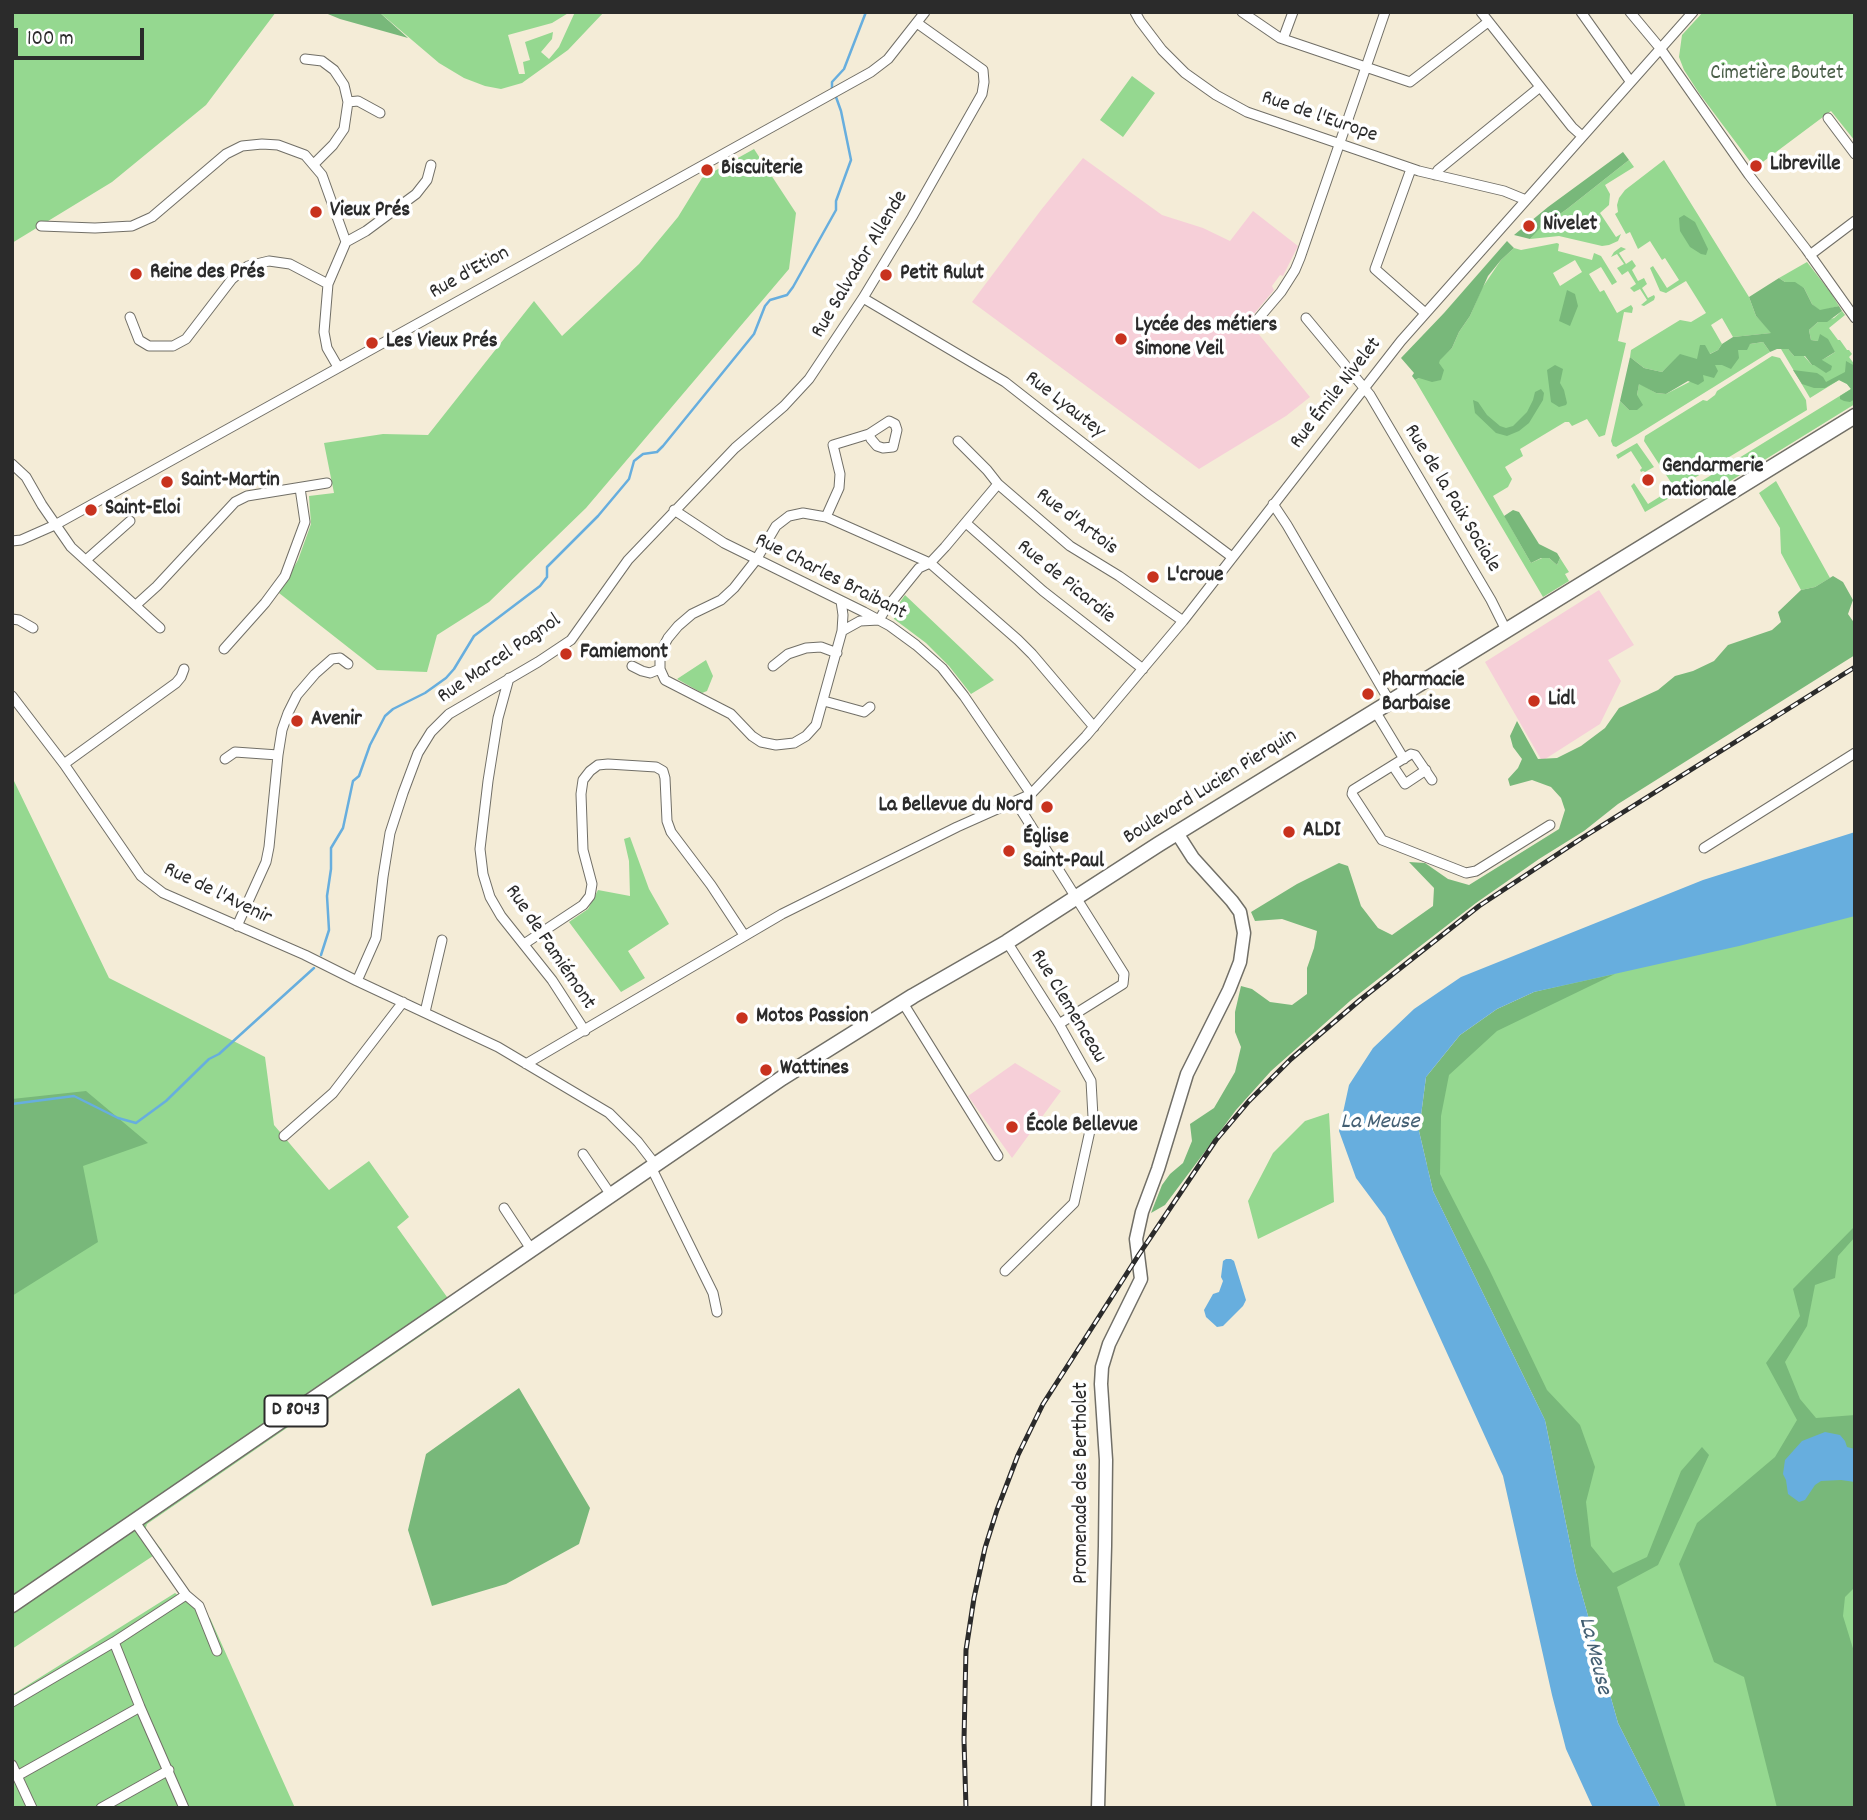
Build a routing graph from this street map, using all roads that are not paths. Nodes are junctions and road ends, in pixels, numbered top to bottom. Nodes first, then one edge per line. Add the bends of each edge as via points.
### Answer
1 (925, 12) edge
2 (1135, 12) edge
3 (1242, 12) edge
4 (1293, 12) edge
5 (1385, 12) edge
6 (1480, 12) edge
7 (1581, 12) edge
8 (1630, 12) edge
9 (1693, 12) edge
10 (1488, 22) junction
11 (917, 23) junction
12 (1283, 39) junction
13 (1660, 48) junction
14 (305, 59) dead end
15 (1366, 68) junction
16 (1630, 81) junction
17 (1540, 87) junction
18 (348, 102) junction
19 (380, 113) dead end
20 (1828, 118) dead end
21 (1582, 136) junction
22 (1340, 144) junction
23 (1855, 154) edge
24 (314, 164) junction
25 (431, 166) dead end
26 (1411, 169) junction
27 (1435, 175) junction
28 (1526, 200) junction
29 (1855, 221) edge
30 (41, 226) dead end
31 (346, 242) junction
32 (1810, 255) junction
33 (328, 284) junction
34 (863, 298) junction
35 (1425, 313) junction
36 (130, 317) dead end
37 (1306, 318) dead end
38 (1855, 318) edge
39 (1252, 326) dead end
40 (338, 367) junction
41 (1364, 388) junction
42 (1855, 416) edge
43 (869, 434) dead end
44 (958, 441) dead end
45 (12, 464) edge
46 (327, 483) dead end
47 (998, 484) junction
48 (300, 488) junction
49 (1273, 505) junction
50 (674, 510) junction
51 (826, 517) junction
52 (130, 521) dead end
53 (966, 523) junction
54 (55, 525) junction
55 (12, 541) edge
56 (1232, 557) junction
57 (755, 559) junction
58 (86, 560) junction
59 (930, 563) junction
60 (841, 601) junction
61 (136, 605) junction
62 (12, 619) edge
63 (879, 620) junction
64 (1183, 621) junction
65 (33, 628) dead end
66 (160, 628) dead end
67 (1506, 630) junction
68 (842, 631) junction
69 (224, 649) dead end
70 (837, 653) junction
71 (348, 664) dead end
72 (632, 666) dead end
73 (773, 666) dead end
74 (184, 669) dead end
75 (660, 669) junction
76 (1143, 669) junction
77 (509, 678) junction
78 (12, 696) edge
79 (824, 701) junction
80 (1390, 702) junction
81 (870, 707) dead end
82 (1375, 711) junction
83 (1094, 727) junction
84 (1855, 753) edge
85 (278, 755) junction
86 (225, 759) dead end
87 (1404, 759) junction
88 (64, 764) junction
89 (1393, 766) junction
90 (1426, 770) junction
91 (1432, 780) dead end
92 (1031, 794) junction
93 (1016, 802) junction
94 (1550, 825) dead end
95 (1177, 833) junction
96 (1704, 848) dead end
97 (1076, 898) junction
98 (237, 926) junction
99 (744, 935) junction
100 (442, 940) dead end
101 (1007, 942) junction
102 (524, 944) junction
103 (357, 981) junction
104 (402, 1002) junction
105 (903, 1003) junction
106 (425, 1012) junction
107 (1059, 1024) junction
108 (584, 1031) junction
109 (526, 1064) junction
110 (284, 1136) dead end
111 (583, 1154) dead end
112 (998, 1156) dead end
113 (653, 1166) junction
114 (611, 1195) junction
115 (504, 1208) dead end
116 (531, 1249) junction
117 (1005, 1271) dead end
118 (717, 1312) dead end
119 (135, 1522) junction
120 (186, 1595) junction
121 (12, 1605) edge
122 (114, 1642) junction
123 (217, 1651) dead end
124 (12, 1702) edge
125 (140, 1707) junction
126 (12, 1765) edge
127 (169, 1770) junction
128 (18, 1776) junction
129 (32, 1808) edge
130 (102, 1808) edge
131 (184, 1808) edge
132 (1098, 1808) edge

1 - 11 street, Rue d'Etion
2 - 22 street, Rue de l'Europe via 1162,50 1216,95 1247,112
3 - 12 street
4 - 12 street
5 - 15 street
6 - 10 street
7 - 16 street
8 - 13 street
9 - 13 street, Rue Émile Nivelet
10 - 15 street via 1410,82
10 - 17 street
11 - 34 street, Rue Salvador Allende via 983,70 982,94
11 - 40 street, Rue d'Etion via 871,72
12 - 15 street
13 - 16 street, Rue Émile Nivelet
13 - 32 street
14 - 18 street via 322,61 334,70
15 - 22 street
16 - 21 street, Rue Émile Nivelet
17 - 21 street
17 - 27 street
18 - 19 street via 358,101
18 - 24 street via 344,129
20 - 23 street
21 - 28 street, Rue Émile Nivelet
22 - 26 street, Rue de l'Europe
22 - 39 street via 1295,270
24 - 30 street via 305,155 278,145 242,146 226,154 152,216 132,226
24 - 31 street
25 - 31 street via 416,194
26 - 27 street, Rue de l'Europe
26 - 35 street via 1375,269
27 - 28 street, Rue de l'Europe
28 - 35 street, Rue Émile Nivelet
29 - 32 street
31 - 33 street
32 - 38 street
33 - 36 street via 289,264 269,261 248,266 232,279 186,339 173,346 149,346 139,340
33 - 40 street via 324,332
34 - 50 street, Rue Salvador Allende via 809,379
34 - 56 street, Rue Lyautey via 1005,382
35 - 41 street, Rue Émile Nivelet
37 - 41 street, Rue de la Paix Sociale
40 - 54 street, Rue d'Etion
41 - 49 street, Rue Émile Nivelet
41 - 67 street, Rue de la Paix Sociale
42 - 67 main road, Boulevard Lucien Pierquin / D 8043
43 - 51 street via 833,445 839,488
44 - 47 street, Rue d'Artois
45 - 54 street via 26,477
46 - 48 street
47 - 53 street
47 - 64 street, Rue d'Artois via 1070,546
48 - 61 street via 235,502
48 - 69 street via 305,522 285,576
49 - 56 street, Rue Émile Nivelet
49 - 80 street
50 - 57 street, Rue Charles Braibant
50 - 77 street, Rue Marcel Pagnol via 628,560 571,639
51 - 57 street via 789,516 776,526
51 - 59 street
52 - 58 street
53 - 59 street
53 - 76 street, Rue de Picardie
54 - 55 street, Rue d'Etion
54 - 58 street
56 - 64 street, Rue Émile Nivelet
57 - 60 street, Rue Charles Braibant
57 - 75 street via 721,600 692,614 668,638 660,653
58 - 61 street
59 - 63 street via 919,568
59 - 83 street via 1032,654
60 - 63 street, Rue Charles Braibant
60 - 68 street
61 - 66 street
62 - 65 street
63 - 68 street via 860,621
63 - 92 street, Rue Charles Braibant via 942,668
64 - 76 street, Rue Émile Nivelet
67 - 80 main road, Boulevard Lucien Pierquin / D 8043
68 - 70 street
70 - 73 street via 806,648
70 - 79 street
71 - 85 street via 332,659 297,695 282,730
72 - 75 street via 650,673
74 - 88 street via 176,683
75 - 79 street via 665,680 731,714 752,736 776,746 806,736 816,725
76 - 83 street, Rue Émile Nivelet
77 - 102 street, Rue de Famiémont via 498,718 480,849 490,897
77 - 103 street, Rue Marcel Pagnol via 449,714 418,753 390,834 376,938
78 - 88 street, Rue de l'Avenir
79 - 81 street via 864,712
80 - 82 main road, Boulevard Lucien Pierquin / D 8043
82 - 87 street
82 - 95 main road, Boulevard Lucien Pierquin / D 8043
83 - 92 street, Rue Émile Nivelet
84 - 96 street
85 - 86 street via 235,752
85 - 98 street via 266,862
87 - 89 street
87 - 90 street via 1415,755
88 - 98 street, Rue de l'Avenir via 141,876 163,892
89 - 90 street via 1405,784
89 - 94 street via 1352,794 1382,840 1466,873
90 - 91 street
92 - 93 street, Rue Émile Nivelet
93 - 97 street
93 - 99 street, Rue Émile Nivelet
95 - 97 main road, Boulevard Lucien Pierquin / D 8043
95 - 132 street, Promenade des Bertholet via 1240,912 1244,933 1240,962 1229,990 1187,1074 1142,1212 1136,1239 1141,1279 1102,1367 1106,1461
97 - 101 main road, Boulevard Lucien Pierquin / D 8043
97 - 107 street via 1124,974 1123,984
98 - 103 street, Rue de l'Avenir
99 - 102 street via 671,832 663,771 656,766 608,764 590,771 581,794 580,828 593,884 590,897
99 - 108 street, Rue Émile Nivelet
100 - 106 street
101 - 105 main road, Boulevard Lucien Pierquin / D 8043
101 - 107 street, Rue Clemenceau
102 - 108 street, Rue de Famiémont
103 - 104 street, Rue de l'Avenir
104 - 106 street, Rue de l'Avenir
104 - 110 street via 333,1093
105 - 112 street
105 - 113 main road, Boulevard Lucien Pierquin / D 8043
106 - 109 street, Rue de l'Avenir
107 - 117 street, Rue Clemenceau via 1091,1081 1093,1117 1074,1203
108 - 109 street, Rue Émile Nivelet
109 - 113 street, Rue de l'Avenir via 609,1113 638,1142
111 - 114 street
113 - 114 main road, D 8043
113 - 118 street, Rue de l'Avenir via 713,1293
114 - 116 main road, D 8043
115 - 116 street
116 - 119 main road, D 8043
119 - 120 street
119 - 121 main road, D 8043
120 - 122 street
120 - 123 street via 199,1606
122 - 124 street
122 - 125 street
125 - 127 street
125 - 128 street
126 - 128 street
127 - 130 street
127 - 131 street
128 - 129 street

